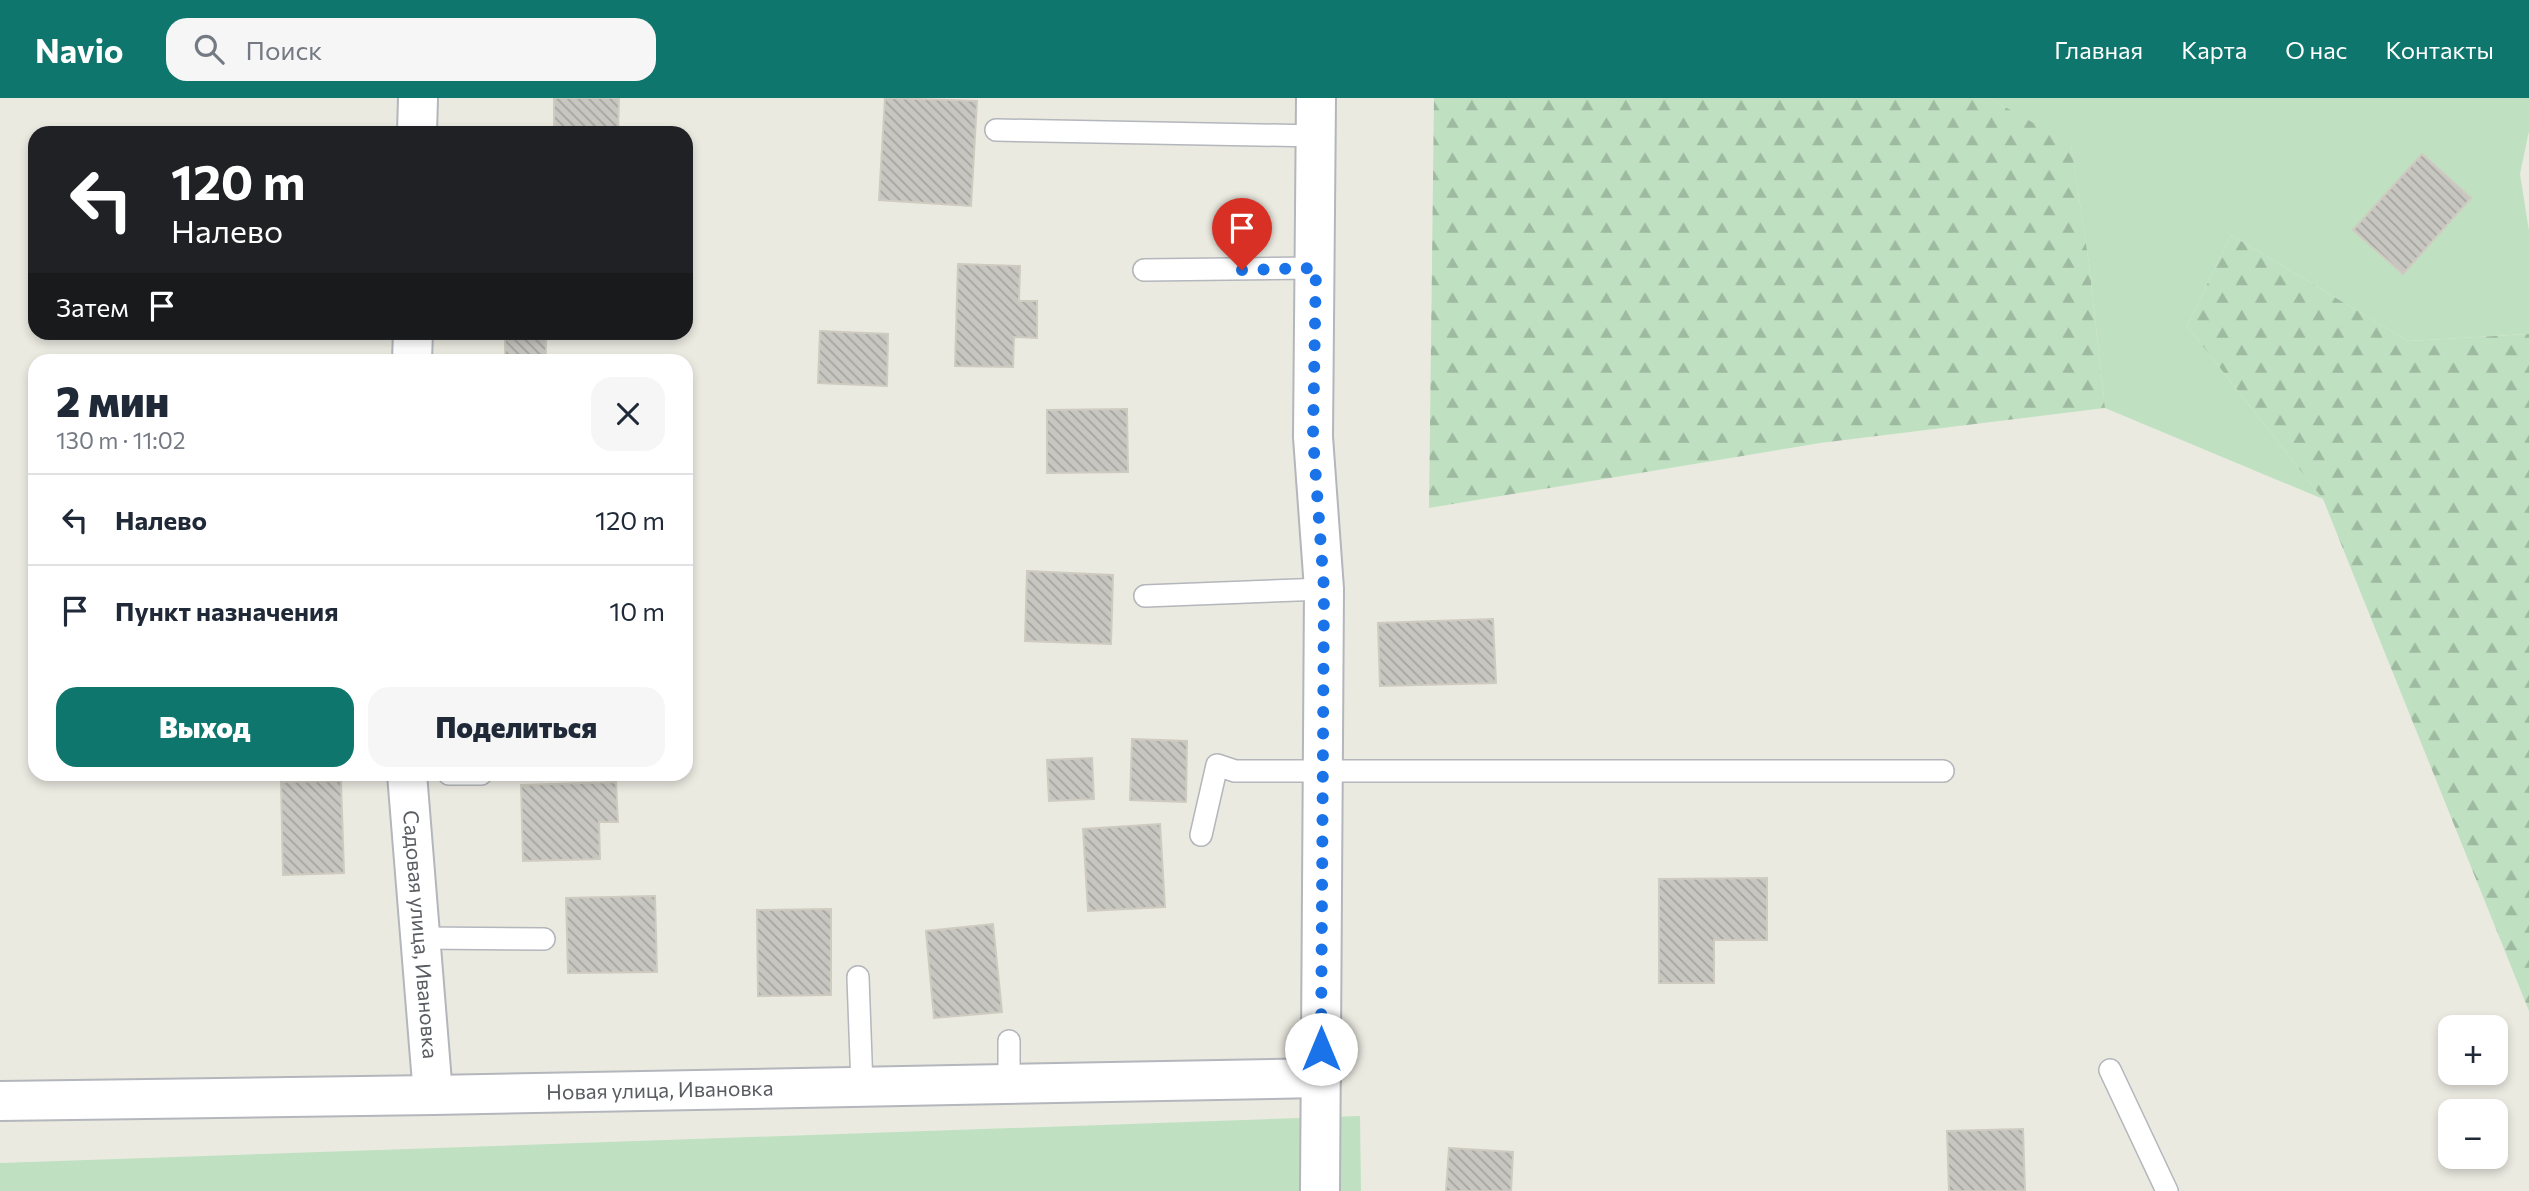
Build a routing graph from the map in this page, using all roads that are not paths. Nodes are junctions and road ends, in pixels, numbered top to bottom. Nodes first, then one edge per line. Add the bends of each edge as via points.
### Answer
1 (418, 98) edge
2 (1316, 98) edge
3 (417, 126) edge
4 (996, 130) dead end
5 (1317, 136) junction
6 (1316, 268) junction
7 (1144, 271) dead end
8 (1324, 589) junction
9 (1144, 596) dead end
10 (1323, 770) junction
11 (1943, 771) dead end
12 (408, 781) edge
13 (1201, 835) dead end
14 (420, 938) junction
15 (544, 939) dead end
16 (858, 977) dead end
17 (1009, 1041) dead end
18 (2110, 1070) dead end
19 (1321, 1077) junction
20 (1009, 1084) junction
21 (862, 1087) junction
22 (433, 1095) junction
23 (0, 1101) edge
24 (1320, 1191) edge
25 (2166, 1191) edge

1 - 3 street
2 - 5 street
4 - 5 lane
5 - 6 street
6 - 7 lane
6 - 8 street via 1313,437
8 - 9 lane
8 - 10 street
10 - 11 lane
10 - 13 lane via 1235,771 1217,765
10 - 19 street
12 - 14 street, Садовая улица, Ивановка
14 - 15 lane
14 - 22 street, Садовая улица, Ивановка
16 - 21 lane
17 - 20 lane
18 - 25 lane
19 - 20 street, Новая улица, Ивановка
19 - 24 street
20 - 21 street, Новая улица, Ивановка
21 - 22 street, Новая улица, Ивановка
22 - 23 street, Новая улица, Ивановка

